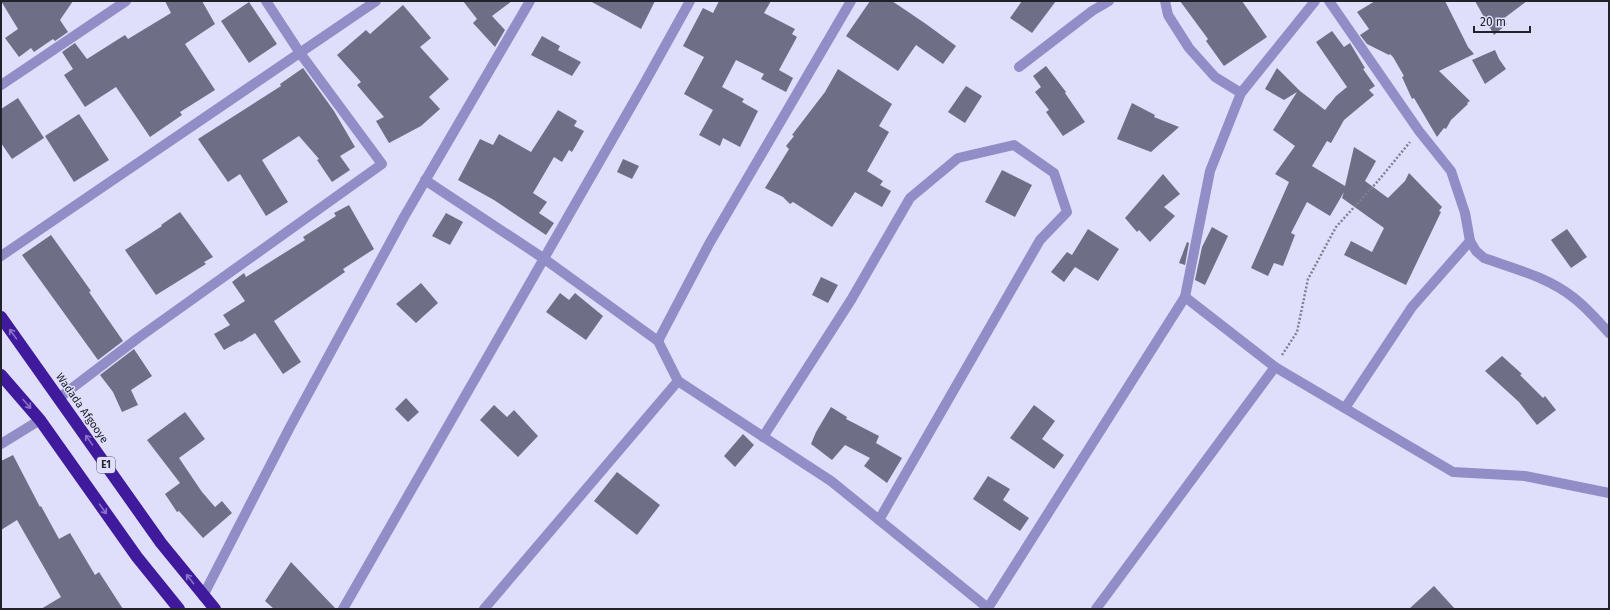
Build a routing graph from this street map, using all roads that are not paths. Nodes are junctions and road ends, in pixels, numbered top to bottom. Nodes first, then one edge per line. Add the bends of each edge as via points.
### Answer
1 (126, 1) edge
2 (266, 1) edge
3 (376, 1) edge
4 (530, 1) edge
5 (690, 1) edge
6 (851, 1) edge
7 (1109, 1) edge
8 (1166, 1) edge
9 (1315, 1) edge
10 (1329, 1) edge
11 (300, 53) junction
12 (1020, 66) dead end
13 (1, 85) edge
14 (1241, 93) junction
15 (425, 180) junction
16 (1470, 241) junction
17 (1, 256) edge
18 (543, 258) junction
19 (1185, 297) junction
20 (1, 317) edge
21 (1609, 332) edge
22 (658, 341) junction
23 (1274, 367) junction
24 (1, 375) edge
25 (678, 381) junction
26 (59, 398) junction
27 (1345, 408) junction
28 (40, 420) junction
29 (763, 437) junction
30 (1, 444) edge
31 (1609, 493) edge
32 (879, 520) junction
33 (203, 596) junction
34 (988, 608) edge
35 (179, 609) edge
36 (215, 609) edge
37 (343, 609) edge
38 (484, 609) edge
39 (1096, 609) edge

1 - 13 street
2 - 11 street
3 - 11 street
4 - 15 street
5 - 18 street
6 - 22 street via 709,244
7 - 12 street
8 - 14 street via 1168,15 1189,48 1215,77
9 - 14 street
10 - 16 street via 1419,131 1451,171 1465,213
11 - 17 street
11 - 26 street via 382,164 138,338
14 - 19 street via 1210,171
15 - 18 street
15 - 33 street via 294,420
16 - 21 street via 1484,258 1547,280 1559,287 1575,298
16 - 27 street via 1412,307
18 - 22 street
18 - 37 street
19 - 23 street
19 - 34 street
26 -> 20 highway, Wadada Afgooye / E1
22 - 25 street
23 - 27 street
23 - 39 street
24 -> 28 highway, E1
25 - 29 street
25 - 38 street
33 -> 26 highway, Wadada Afgooye / E1 via 161,543
27 - 31 street via 1453,472 1525,476
28 - 30 street
28 -> 35 highway, E1 via 138,557
29 - 32 street via 831,481
29 - 32 street via 851,300 910,198 958,158 1014,146 1054,173 1067,212 1040,240
32 - 34 street
33 - 36 highway, Wadada Afgooye / E1

